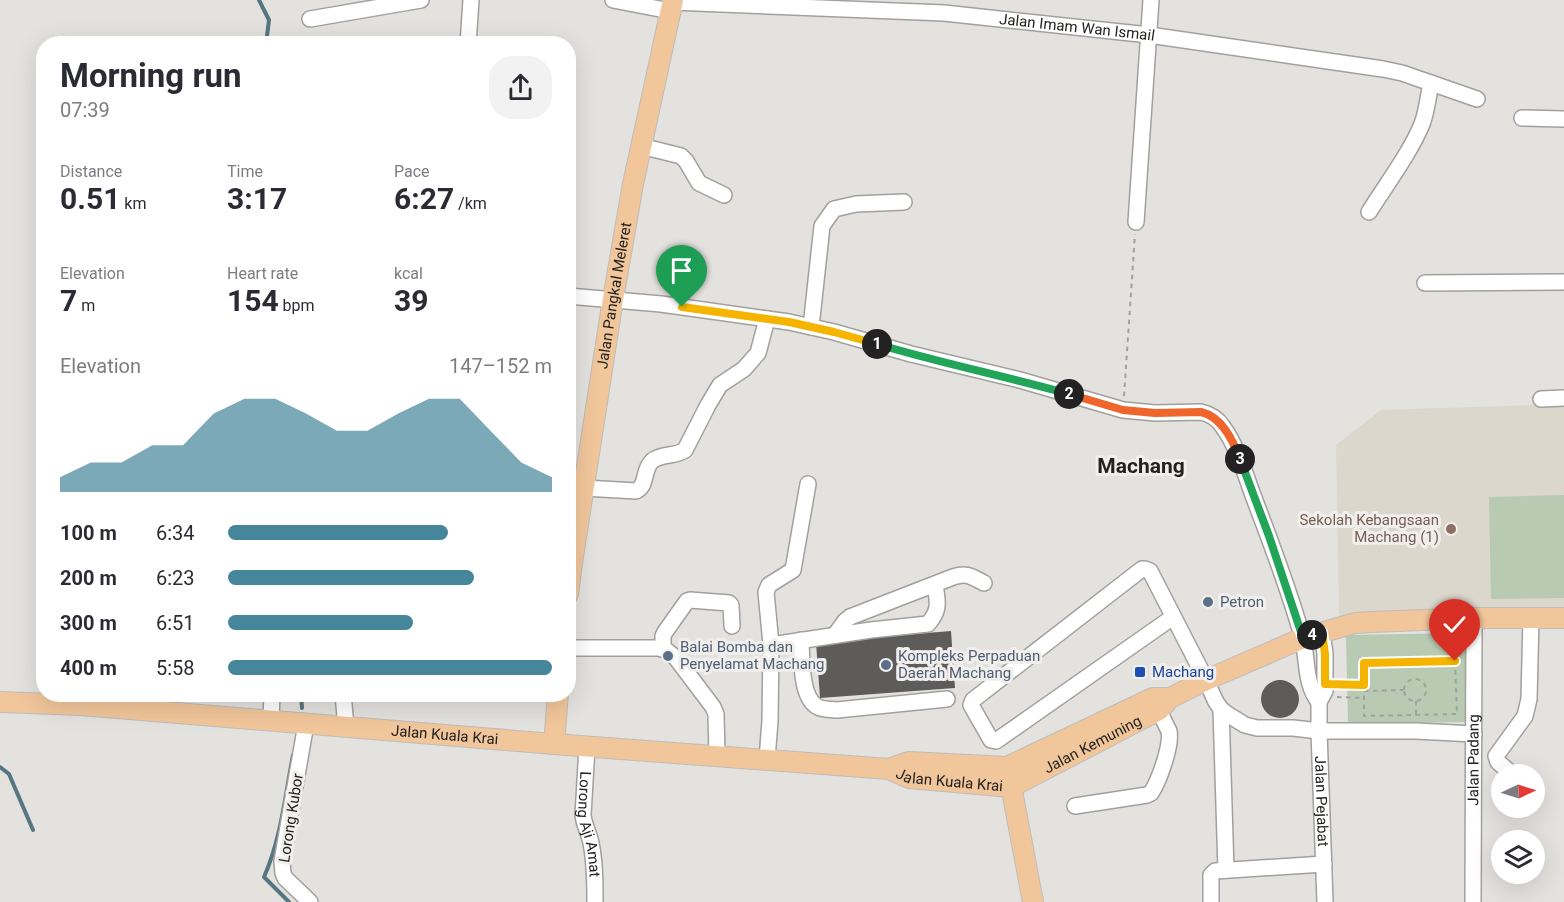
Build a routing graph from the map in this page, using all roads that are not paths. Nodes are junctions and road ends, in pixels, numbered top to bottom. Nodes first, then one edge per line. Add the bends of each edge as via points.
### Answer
1 (421, 0) edge
2 (471, 0) edge
3 (613, 0) edge
4 (1151, 0) edge
5 (672, 5) edge
6 (944, 6) edge
7 (310, 19) dead end
8 (1149, 35) junction
9 (469, 36) edge
10 (1431, 83) junction
11 (1477, 99) dead end
12 (1522, 118) dead end
13 (1564, 119) edge
14 (641, 146) junction
15 (724, 195) dead end
16 (904, 202) dead end
17 (1369, 212) dead end
18 (1136, 222) road end
19 (1564, 282) edge
20 (1425, 283) dead end
21 (576, 297) edge
22 (613, 299) junction
23 (767, 319) junction
24 (811, 327) junction
25 (1564, 398) edge
26 (1541, 399) dead end
27 (808, 484) dead end
28 (584, 489) junction
29 (576, 538) edge
30 (984, 583) dead end
31 (934, 585) junction
32 (1173, 617) junction
33 (1474, 618) junction
34 (1531, 618) junction
35 (1564, 618) edge
36 (732, 626) dead end
37 (1322, 632) junction
38 (835, 635) junction
39 (1303, 638) junction
40 (801, 640) junction
41 (771, 645) junction
42 (576, 648) edge
43 (663, 649) junction
44 (1206, 680) junction
45 (1322, 694) junction
46 (947, 699) dead end
47 (0, 702) edge
48 (272, 702) edge
49 (344, 702) edge
50 (557, 702) edge
51 (1161, 702) junction
52 (1221, 709) junction
53 (271, 720) junction
54 (306, 724) junction
55 (346, 727) junction
56 (1318, 731) junction
57 (1474, 734) junction
58 (554, 744) junction
59 (587, 747) junction
60 (717, 756) junction
61 (767, 759) junction
62 (1500, 764) edge
63 (1007, 767) junction
64 (889, 769) junction
65 (1011, 787) junction
66 (1075, 806) dead end
67 (1324, 864) junction
68 (1226, 870) junction
69 (310, 902) edge
70 (595, 902) edge
71 (1033, 902) edge
72 (1211, 902) edge
73 (1325, 902) edge
74 (1473, 902) edge

1 - 7 street
2 - 9 street
3 - 5 street, Jalan Imam Wan Ismail
4 - 8 street
5 - 6 street, Jalan Imam Wan Ismail
5 - 14 main road, Jalan Pangkal Meleret
6 - 8 street, Jalan Imam Wan Ismail
8 - 10 street, Jalan Imam Wan Ismail via 1383,69
8 - 18 street
10 - 11 street, Jalan Imam Wan Ismail
10 - 17 street via 1421,126
12 - 13 street
14 - 15 street via 681,156 699,183
14 - 22 main road, Jalan Pangkal Meleret
16 - 24 street via 834,209 822,226
19 - 20 street
21 - 22 street, Jalan Pejabat
22 - 23 street, Jalan Pejabat
22 - 28 main road, Jalan Pangkal Meleret
23 - 24 street, Jalan Pejabat
23 - 28 street via 758,353 744,369 720,385 685,450 653,460 640,489
24 - 39 street, Jalan Pejabat via 1123,410 1201,412 1215,418 1238,454
25 - 26 street
27 - 41 street via 793,570 769,585 766,592
28 - 29 main road, Jalan Pangkal Meleret
30 - 31 street via 962,574
31 - 38 street via 850,617
31 - 38 street via 938,601 936,614 928,624
32 - 32 street via 996,741 991,740 971,705 1142,569 1150,571
32 - 44 street
33 - 34 main road, Jalan Kemuning
33 - 37 main road, Jalan Kemuning via 1355,623
33 - 57 street, Jalan Padang
34 - 35 main road, Jalan Kemuning
34 - 62 street via 1527,711 1498,752
36 - 43 street via 730,603 690,600 665,632
37 - 39 main road, Jalan Kemuning
37 - 45 street, Jalan Pejabat
38 - 40 street
39 - 44 main road, Jalan Kemuning
39 - 45 street, Jalan Pejabat via 1311,690
40 - 41 street
40 - 46 street via 806,691 819,708 837,710
41 - 61 street
42 - 43 street
43 - 60 street via 676,658 715,711
44 - 51 main road, Jalan Kemuning
44 - 52 street
45 - 56 street, Jalan Pejabat
47 - 53 main road, Jalan Kuala Krai
48 - 53 street
49 - 55 street
50 - 58 main road
51 - 63 main road, Jalan Kemuning
51 - 65 main road, Jalan Kemuning
51 - 66 street via 1170,742 1151,793
52 - 56 street via 1257,728
52 - 68 street
53 - 54 main road, Jalan Kuala Krai
54 - 55 main road, Jalan Kuala Krai
54 - 69 street, Lorong Kubor via 282,861 285,878
55 - 58 main road, Jalan Kuala Krai
56 - 57 street
56 - 67 street, Jalan Pejabat
57 - 74 street, Jalan Padang
58 - 59 main road, Jalan Kuala Krai
59 - 60 main road, Jalan Kuala Krai
59 - 70 street, Lorong Aji Amat via 583,815 595,870
60 - 61 main road, Jalan Kuala Krai
61 - 64 main road, Jalan Kuala Krai
63 - 64 main road, Jalan Kuala Krai via 909,762
63 - 65 main road
64 - 65 main road, Jalan Kuala Krai via 909,778
65 - 71 main road
67 - 68 street
67 - 73 street, Jalan Pejabat
68 - 72 street via 1212,873

